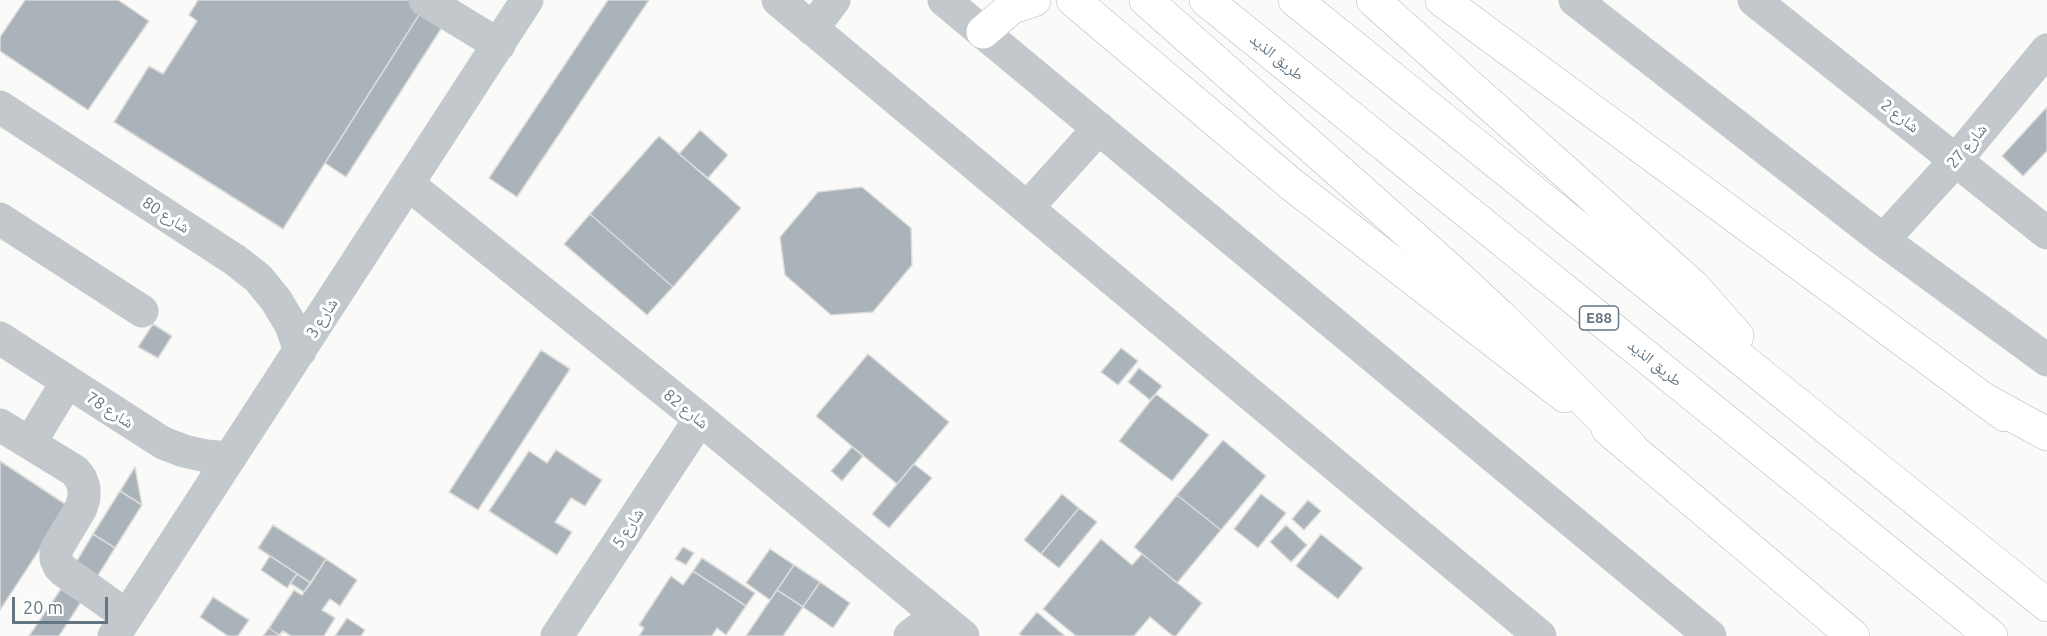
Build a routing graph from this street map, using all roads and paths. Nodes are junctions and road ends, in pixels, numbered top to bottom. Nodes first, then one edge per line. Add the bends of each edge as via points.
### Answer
1 (425, 0) edge
2 (527, 0) edge
3 (778, 0) edge
4 (834, 0) edge
5 (944, 0) edge
6 (1034, 0) edge
7 (1073, 0) edge
8 (1146, 0) edge
9 (1206, 0) edge
10 (1295, 0) edge
11 (1373, 0) edge
12 (1442, 0) edge
13 (1575, 0) edge
14 (1754, 0) edge
15 (812, 29) junction
16 (983, 32) junction
17 (499, 45) junction
18 (2047, 50) edge
19 (0, 107) edge
20 (1099, 128) junction
21 (1956, 160) junction
22 (408, 184) junction
23 (1027, 208) junction
24 (0, 219) edge
25 (2047, 233) edge
26 (1883, 240) junction
27 (142, 311) dead end
28 (0, 338) edge
29 (2041, 344) edge
30 (300, 351) junction
31 (68, 382) junction
32 (1772, 383) junction
33 (1983, 399) junction
34 (700, 419) junction
35 (0, 425) edge
36 (2047, 434) edge
37 (30, 443) junction
38 (1630, 446) junction
39 (2047, 447) edge
40 (230, 458) junction
41 (2047, 605) edge
42 (937, 615) junction
43 (121, 626) edge
44 (1702, 633) edge
45 (557, 636) edge
46 (910, 636) edge
47 (963, 636) edge
48 (1540, 636) edge
49 (1852, 636) edge
50 (1991, 636) edge

1 - 17 street
2 - 17 street, شارع 3
3 - 15 street
4 - 15 street
5 - 16 street
6 - 16 main road via 1012,7
7 - 38 main road via 1291,184
8 - 38 main road via 1457,276
9 - 50 main road, طريق الذيد / E88
10 - 32 main road
11 - 32 main road via 1693,286 1748,348
12 - 33 main road
13 - 26 street
14 - 21 street, شارع 2
15 - 23 street
16 - 20 street
17 - 22 street, شارع 3
18 - 21 street, شارع 27
19 - 30 street, شارع 80 via 258,278 291,325
20 - 23 street
20 - 44 street
21 - 25 street, شارع 2
21 - 26 street, شارع 27
22 - 30 street, شارع 3
22 - 34 street, شارع 82
23 - 48 street
24 - 27 street
26 - 29 street
28 - 31 street, شارع 78
30 - 40 street, شارع 3
31 - 37 street
31 - 40 street, شارع 78 via 162,443 206,456
32 - 41 main road
33 - 36 main road
33 - 39 main road
34 - 42 street, شارع 82
34 - 45 street, شارع 5
35 - 37 street
37 - 43 street via 75,471 81,479 81,508 56,551 56,559
38 - 49 main road
40 - 43 street, شارع 3
42 - 46 street
42 - 47 street, شارع 82

